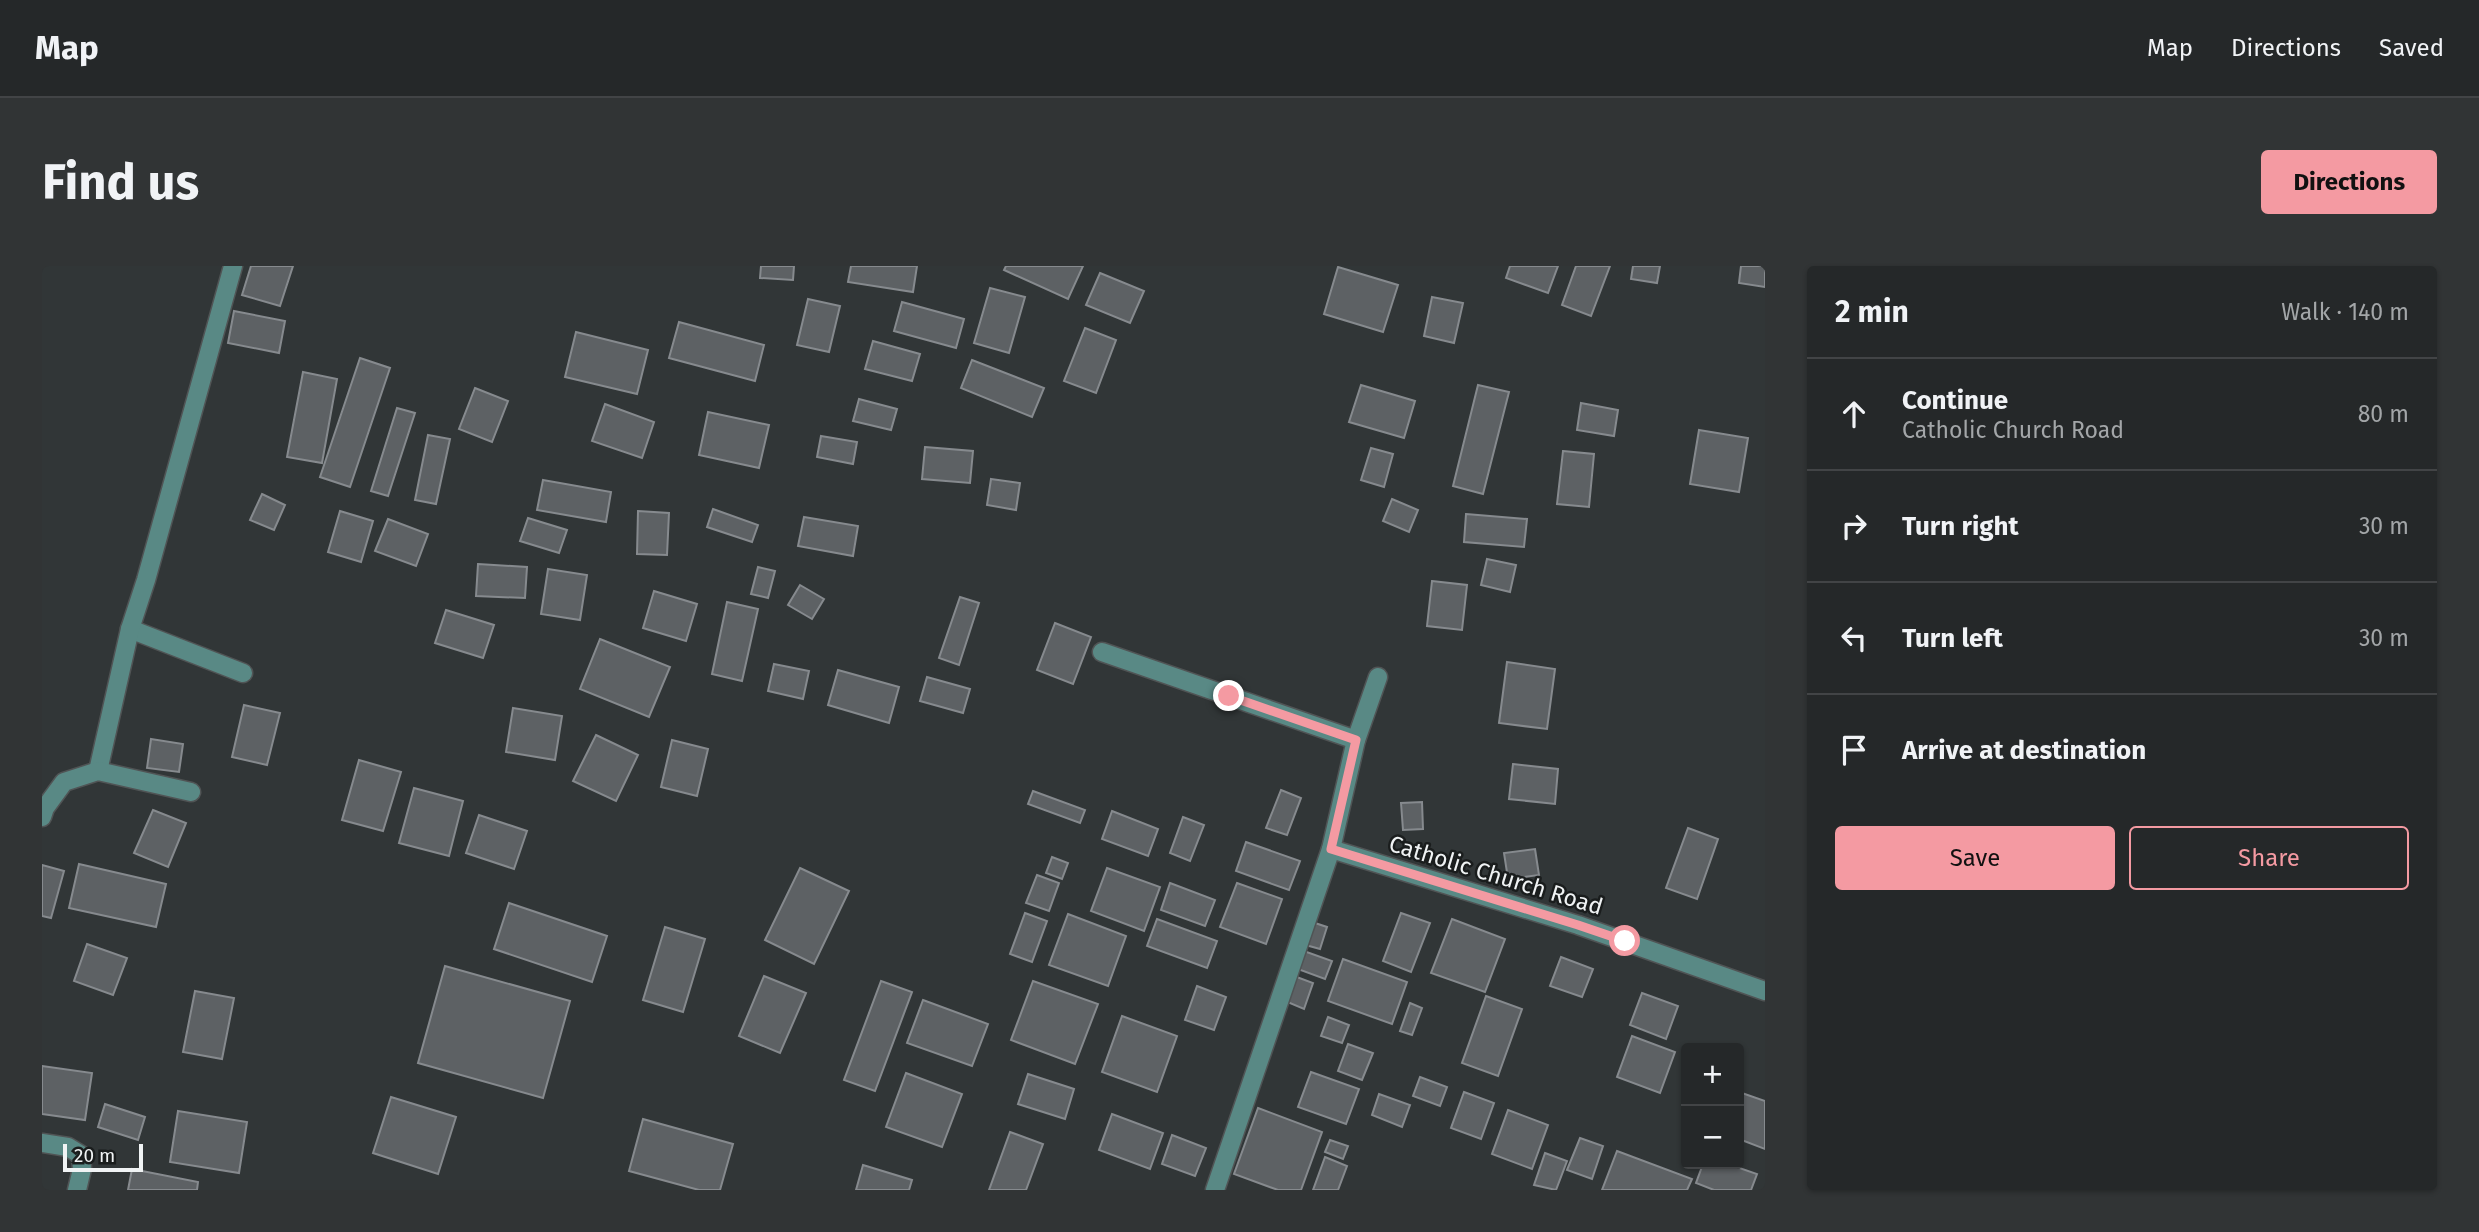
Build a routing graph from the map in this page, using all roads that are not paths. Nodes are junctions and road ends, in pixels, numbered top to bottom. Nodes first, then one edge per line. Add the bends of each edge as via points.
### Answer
1 (233, 266) edge
2 (130, 629) junction
3 (1102, 652) dead end
4 (243, 673) dead end
5 (1378, 677) dead end
6 (1356, 740) junction
7 (98, 771) junction
8 (191, 792) dead end
9 (42, 817) edge
10 (1331, 849) junction
11 (1765, 991) edge
12 (42, 1143) edge
13 (76, 1190) edge
14 (1215, 1190) edge

1 - 2 street
2 - 4 street
2 - 7 street
3 - 6 street
5 - 6 street
6 - 10 street
7 - 8 street
7 - 9 street via 64,782
10 - 11 street, Catholic Church Road via 1578,925
10 - 14 street
12 - 13 street via 68,1147 81,1155

